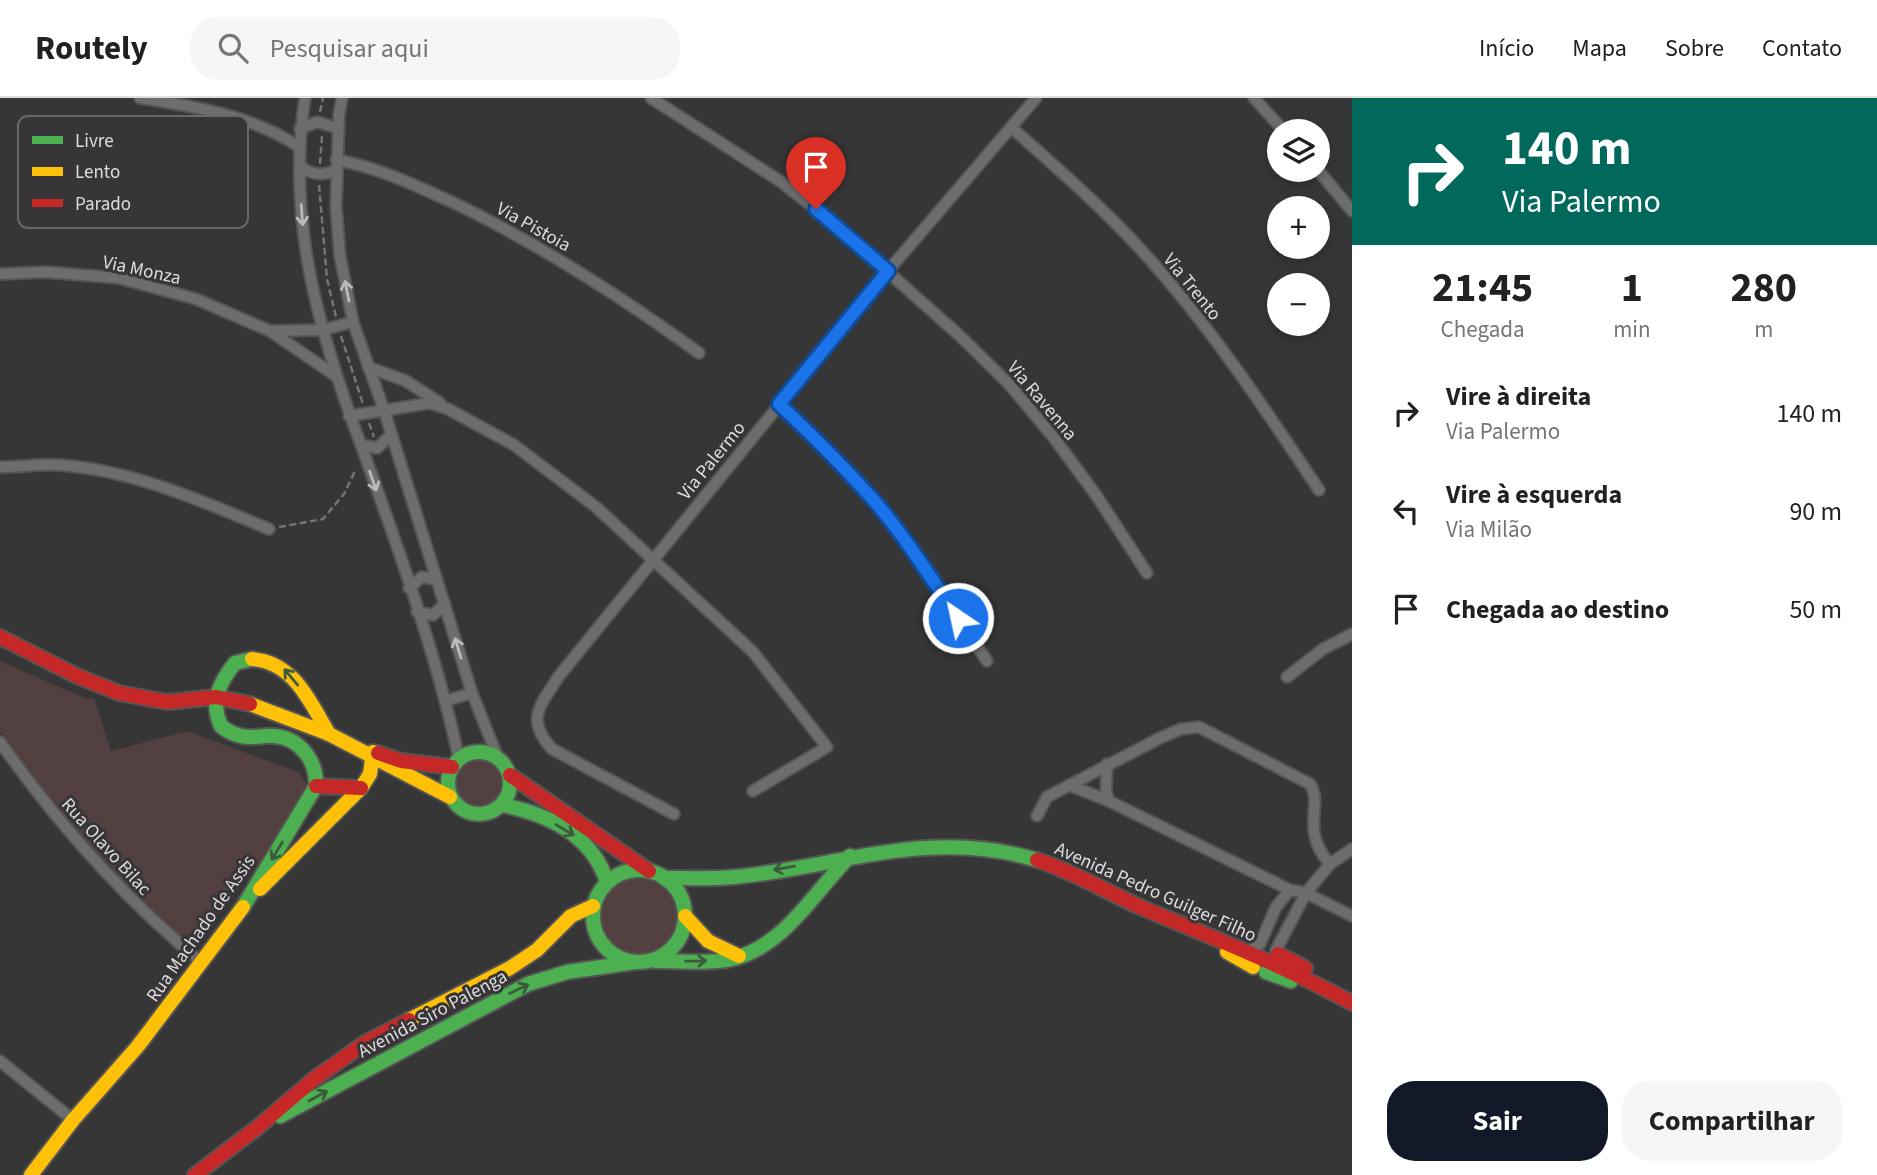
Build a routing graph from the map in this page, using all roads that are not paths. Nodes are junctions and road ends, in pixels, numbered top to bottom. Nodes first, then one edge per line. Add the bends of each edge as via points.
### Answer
1 (140, 98) edge
2 (305, 98) edge
3 (342, 98) edge
4 (651, 98) edge
5 (1036, 98) edge
6 (1254, 98) edge
7 (223, 116) edge
8 (1273, 119) edge
9 (248, 123) edge
10 (338, 128) junction
11 (1012, 128) junction
12 (300, 129) junction
13 (299, 147) junction
14 (337, 164) junction
15 (300, 166) junction
16 (1328, 182) edge
17 (1352, 211) edge
18 (888, 271) junction
19 (0, 274) edge
20 (353, 322) junction
21 (323, 330) junction
22 (270, 331) junction
23 (699, 353) dead end
24 (368, 367) junction
25 (336, 376) junction
26 (779, 404) junction
27 (448, 409) junction
28 (384, 410) junction
29 (349, 416) junction
30 (390, 436) junction
31 (361, 445) junction
32 (0, 467) edge
33 (1319, 490) dead end
34 (270, 528) road end
35 (654, 559) junction
36 (1147, 573) dead end
37 (437, 580) junction
38 (410, 588) junction
39 (445, 604) junction
40 (417, 612) junction
41 (1352, 634) edge
42 (0, 637) edge
43 (987, 661) dead end
44 (1287, 677) dead end
45 (472, 692) junction
46 (216, 697) junction
47 (445, 701) junction
48 (329, 734) junction
49 (0, 742) edge
50 (372, 754) junction
51 (498, 758) junction
52 (455, 763) junction
53 (1107, 764) junction
54 (510, 775) junction
55 (1069, 785) junction
56 (316, 786) junction
57 (361, 788) junction
58 (753, 791) dead end
59 (450, 797) junction
60 (1109, 801) junction
61 (502, 805) junction
62 (674, 814) dead end
63 (1037, 816) dead end
64 (1352, 849) edge
65 (851, 855) junction
66 (1330, 864) junction
67 (657, 875) junction
68 (607, 882) junction
69 (1290, 890) junction
70 (1306, 892) junction
71 (246, 902) junction
72 (593, 906) junction
73 (685, 916) junction
74 (1352, 916) edge
75 (1193, 930) junction
76 (741, 956) junction
77 (1264, 957) junction
78 (643, 961) junction
79 (201, 962) junction
80 (1342, 997) edge
81 (346, 1056) junction
82 (0, 1060) edge
83 (357, 1074) junction
84 (73, 1120) junction
85 (257, 1128) junction
86 (31, 1175) edge
87 (195, 1175) edge

1 - 7 street
2 - 12 street
3 - 10 street
4 - 18 street, Via Ravenna via 780,181
5 - 11 street, Via Palermo
6 - 8 street
9 - 13 street
10 - 12 street via 317,122
10 - 14 street
11 - 18 street, Via Palermo
11 - 33 street, Via Trento via 1077,185 1144,254 1228,357
12 - 13 street
13 - 15 street
14 - 15 street via 324,175
20 -> 14 street via 340,256
14 - 23 street, Via Pistoia via 360,164 405,181 539,246
15 -> 21 street via 307,262
16 - 17 street
18 - 26 street, Via Palermo
18 - 36 street, Via Ravenna via 1009,384 1096,495
19 - 22 street, Via Monza via 46,272 119,278 196,299
20 - 21 street, Via Monza
20 - 24 street
21 - 22 street, Via Monza
21 - 25 street
22 - 25 street, Via Monza
24 - 27 street via 406,381
24 - 28 street
25 - 29 street
26 - 35 street, Via Palermo
26 - 43 street via 878,506
27 - 28 street via 430,402
27 - 35 street via 514,445 596,507
28 - 29 street
28 - 30 street
29 - 31 street
30 - 31 street via 377,447
30 - 37 street
31 -> 38 street
32 - 34 street via 59,465 142,481
35 - 58 street via 752,652 827,747
35 - 62 street, Via Palermo via 559,677 536,720 540,736 552,749
37 - 38 street via 422,578
37 - 39 street
38 - 40 street
39 - 40 street via 433,615
45 -> 39 street
40 - 47 street
41 - 44 street
42 - 46 main road via 119,692 167,702
45 - 47 street
45 - 51 street
46 - 48 main road via 263,707
48 -> 46 main road via 296,682 274,661 257,658 235,663 220,682
46 - 56 main road via 215,715 226,730 250,738 283,738 305,751 317,775
47 - 52 street
48 - 50 main road
49 - 79 street, Rua Olavo Bilac via 35,792 104,873
50 - 52 main road via 401,761
50 - 57 main road via 370,774
50 - 59 main road
51 - 52 main road via 478,751
51 - 54 main road
52 - 59 main road via 447,787
53 - 55 street
53 - 60 street
53 - 66 street via 1181,729 1199,727 1310,784 1315,843
54 - 61 main road via 511,786
54 - 67 main road
55 - 60 street
55 - 63 street via 1047,797
56 - 57 main road
56 -> 71 main road, Rua Machado de Assis
57 - 71 main road
59 - 61 main road via 474,814
60 - 69 street
61 -> 68 main road via 537,814 578,838 601,859
64 - 66 street
65 -> 67 main road, Avenida Pedro Guilger Filho via 734,877
65 - 75 main road, Avenida Pedro Guilger Filho via 936,847 1007,851 1065,869
65 - 76 main road via 775,935
66 - 70 street
67 - 68 main road, Avenida Pedro Guilger Filho via 635,870
67 - 73 main road via 679,895
68 - 72 main road
69 - 70 street
69 - 77 street via 1276,907
70 - 74 street
70 - 77 street
71 - 79 main road, Rua Machado de Assis
72 - 78 main road via 593,924 608,950 621,958
72 - 81 main road, Avenida Siro Palenga via 570,916 537,950 510,968
73 - 76 main road via 712,946
73 - 78 main road via 675,944 664,954
75 - 77 main road
75 - 77 main road via 1206,929
78 -> 76 main road, Avenida Siro Palenga
77 - 80 main road
77 - 80 main road via 1324,979
83 -> 78 main road, Avenida Siro Palenga via 528,984 567,972
79 - 84 main road, Rua Machado de Assis via 138,1046
81 - 83 main road
81 - 85 main road, Avenida Siro Palenga
82 - 84 street
85 -> 83 main road, Avenida Siro Palenga
84 - 86 main road, Rua Machado de Assis
85 - 87 main road, Avenida Siro Palenga

